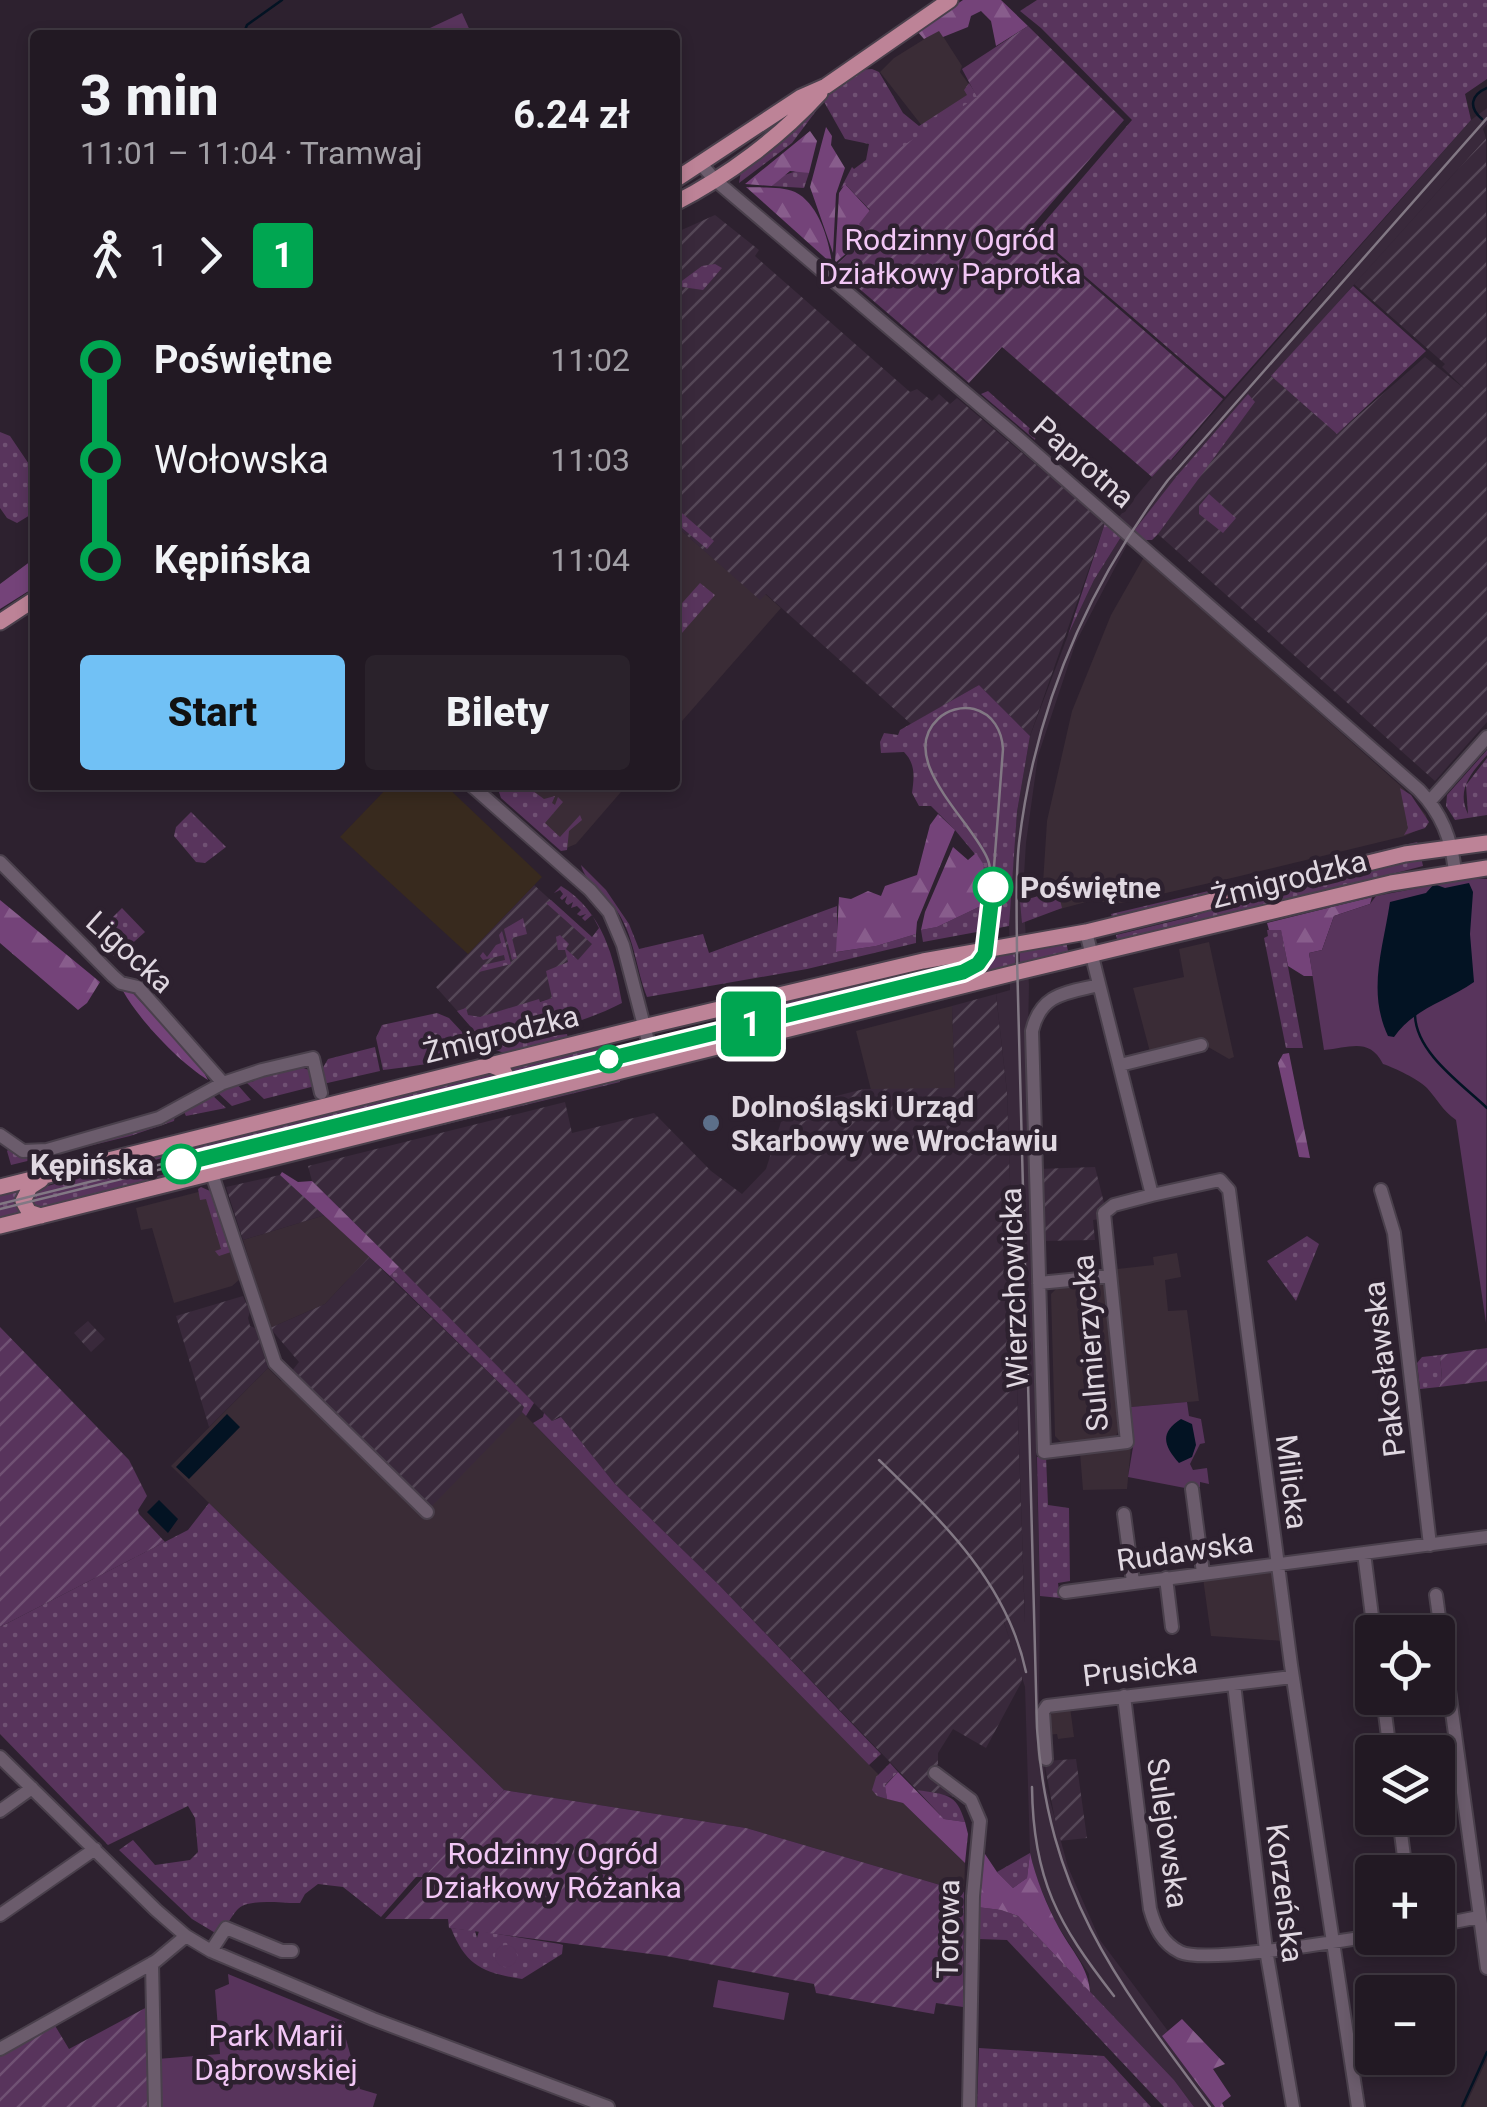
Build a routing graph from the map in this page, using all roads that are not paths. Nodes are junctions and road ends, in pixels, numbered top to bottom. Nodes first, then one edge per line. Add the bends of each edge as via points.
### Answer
1 (950, 0) edge
2 (826, 86) junction
3 (702, 164) junction
4 (680, 177) edge
5 (715, 180) junction
6 (680, 200) edge
7 (30, 602) edge
8 (0, 622) edge
9 (1487, 738) edge
10 (476, 790) edge
11 (1430, 801) junction
12 (1444, 824) junction
13 (1487, 843) edge
14 (1452, 846) junction
15 (1423, 851) junction
16 (0, 862) edge
17 (1487, 868) edge
18 (1455, 870) junction
19 (1086, 932) junction
20 (1092, 956) junction
21 (1099, 985) junction
22 (643, 1026) junction
23 (1201, 1044) dead end
24 (654, 1064) junction
25 (1120, 1065) junction
26 (493, 1066) junction
27 (223, 1083) junction
28 (322, 1093) junction
29 (360, 1097) junction
30 (493, 1103) junction
31 (298, 1112) junction
32 (0, 1135) edge
33 (212, 1174) junction
34 (44, 1178) junction
35 (0, 1188) edge
36 (1381, 1190) dead end
37 (1152, 1196) junction
38 (40, 1216) junction
39 (0, 1226) edge
40 (1110, 1276) junction
41 (1038, 1282) junction
42 (1044, 1452) joint
43 (1192, 1489) dead end
44 (427, 1512) dead end
45 (1124, 1514) dead end
46 (1487, 1537) edge
47 (1430, 1545) junction
48 (1364, 1553) junction
49 (1277, 1564) junction
50 (1202, 1573) junction
51 (1166, 1578) junction
52 (1134, 1582) junction
53 (1065, 1592) dead end
54 (1436, 1595) dead end
55 (1372, 1615) edge
56 (1172, 1627) dead end
57 (1292, 1678) junction
58 (1234, 1684) junction
59 (1124, 1696) junction
60 (0, 1757) edge
61 (1046, 1759) dead end
62 (936, 1773) dead end
63 (32, 1788) junction
64 (0, 1810) edge
65 (95, 1849) junction
66 (0, 1914) edge
67 (1480, 1917) junction
68 (1455, 1922) edge
69 (186, 1936) junction
70 (1355, 1938) edge
71 (1331, 1942) junction
72 (1266, 1950) junction
73 (210, 1951) junction
74 (292, 1951) dead end
75 (152, 1963) junction
76 (1487, 1968) edge
77 (0, 2049) edge
78 (601, 2106) edge
79 (155, 2107) edge
80 (969, 2107) edge
81 (1292, 2107) edge
82 (1358, 2107) edge

1 - 2 main road
2 - 3 main road
2 - 5 main road
3 - 4 main road
3 - 5 street, Paprotna
5 - 6 main road
5 - 11 street, Paprotna
7 - 8 main road
9 - 11 street
10 - 22 street via 602,901 620,934
11 - 12 street, Paprotna
12 - 14 street, Paprotna
12 - 15 street
13 - 14 main road, Żmigrodzka
14 - 15 main road, Żmigrodzka
14 - 18 street, Paprotna
15 - 19 main road, Żmigrodzka
16 - 27 street, Ligocka via 113,976 138,987
17 - 18 main road, Żmigrodzka
18 - 20 main road, Żmigrodzka
19 - 20 street
19 - 22 main road, Żmigrodzka via 923,961
20 - 21 street
20 - 24 main road, Żmigrodzka
21 - 25 street
21 - 41 street, Wierzchowicka via 1048,1001 1034,1023
22 - 24 street
22 - 26 main road, Żmigrodzka
23 - 25 street
24 - 30 main road, Żmigrodzka
25 - 37 street
26 - 29 main road, Żmigrodzka
26 - 30 main road via 510,1083 507,1095
27 - 28 street via 313,1058
27 - 32 street via 159,1118 47,1150 24,1150
28 - 29 street
28 - 31 street
29 - 31 main road, Żmigrodzka
30 - 33 main road, Żmigrodzka
31 - 34 main road, Żmigrodzka
33 - 38 main road, Żmigrodzka
33 - 44 street via 275,1362
34 - 35 main road, Żmigrodzka
34 - 38 main road via 24,1200
36 - 47 street, Pakosławska via 1394,1233
37 - 40 street, Sulmierzycka via 1104,1213
37 - 49 street, Milicka via 1220,1180 1230,1190
38 - 39 main road, Żmigrodzka
40 - 41 street
40 - 42 street, Sulmierzycka via 1127,1442
41 - 42 street, Wierzchowicka
43 - 50 street
45 - 52 street
46 - 47 street, Rudawska
47 - 48 street, Rudawska
48 - 49 street, Rudawska
48 - 55 street
49 - 50 street, Rudawska
49 - 57 street, Milicka
50 - 51 street, Rudawska
51 - 52 street, Rudawska
51 - 56 street
52 - 53 street, Rudawska
54 - 67 street
57 - 58 street, Prusicka
57 - 71 street, Milicka
58 - 59 street, Prusicka
58 - 72 street, Korzeńska
59 - 61 street, Prusicka via 1047,1706
59 - 72 street, Sulejowska via 1158,1932 1180,1952 1198,1957
60 - 63 street
62 - 80 street, Torowa via 971,1800 980,1821
63 - 64 street
63 - 65 street
65 - 66 street
65 - 69 street
67 - 68 street
67 - 76 street
69 - 73 street
69 - 75 street
70 - 71 street, Sulejowska
71 - 72 street, Sulejowska
71 - 82 street, Milicka
72 - 81 street, Korzeńska
73 - 74 street via 226,1928
73 - 78 street
75 - 77 street
75 - 79 street

